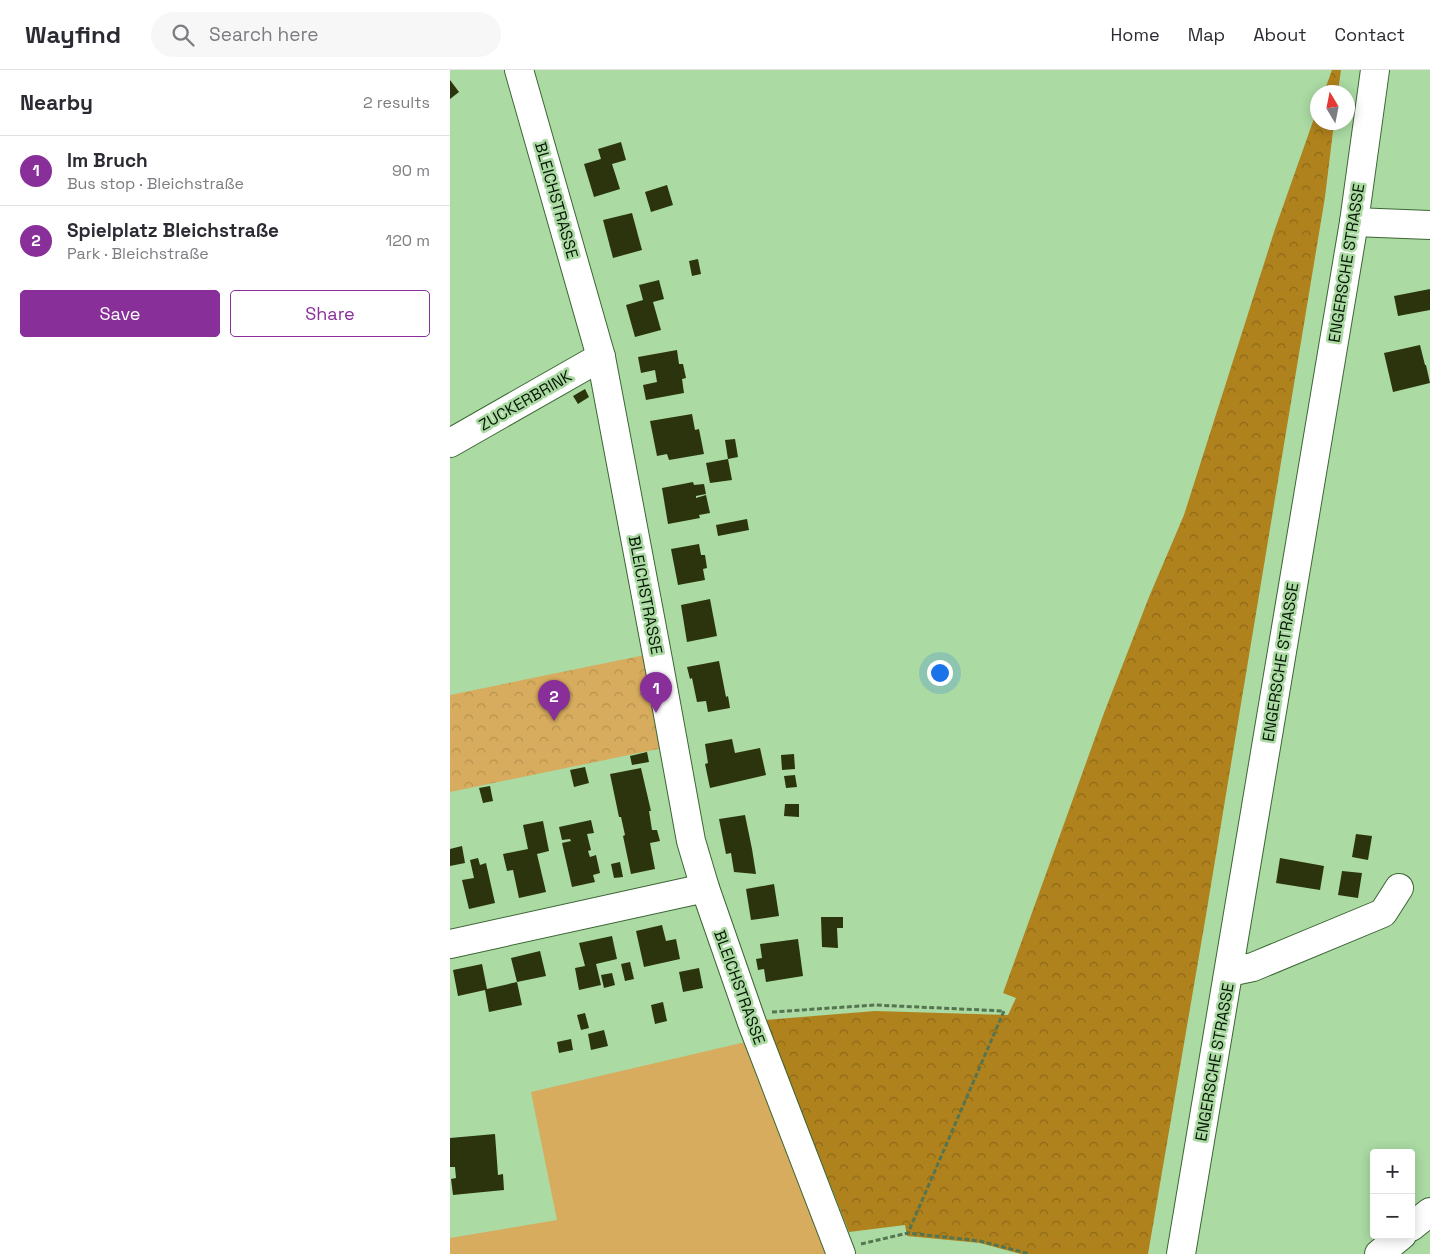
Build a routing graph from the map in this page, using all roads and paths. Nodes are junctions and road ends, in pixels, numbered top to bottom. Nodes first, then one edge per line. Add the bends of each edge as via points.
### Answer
1 (520, 70) edge
2 (1374, 70) edge
3 (1354, 222) junction
4 (1430, 225) edge
5 (601, 357) junction
6 (450, 443) edge
7 (705, 888) junction
8 (1399, 888) dead end
9 (450, 944) edge
10 (1229, 972) junction
11 (750, 1016) junction
12 (1430, 1212) edge
13 (1415, 1224) edge
14 (908, 1233) junction
15 (1397, 1239) edge
16 (840, 1252) edge
17 (1030, 1254) edge
18 (1181, 1254) edge
19 (1379, 1254) edge

1 - 5 street, BLEICHSTRASSE
2 - 3 street, ENGERSCHE STRASSE
3 - 4 street
3 - 10 street, ENGERSCHE STRASSE
5 - 6 street, ZUCKERBRINK
5 - 7 street, BLEICHSTRASSE via 691,841
7 - 9 street
7 - 11 street, BLEICHSTRASSE
8 - 10 street via 1383,913 1254,967
10 - 18 street, ENGERSCHE STRASSE
11 - 14 path via 875,1005 1004,1011
11 - 16 street, BLEICHSTRASSE
12 - 13 street
14 - 16 path
14 - 17 path via 980,1241
15 - 19 street

